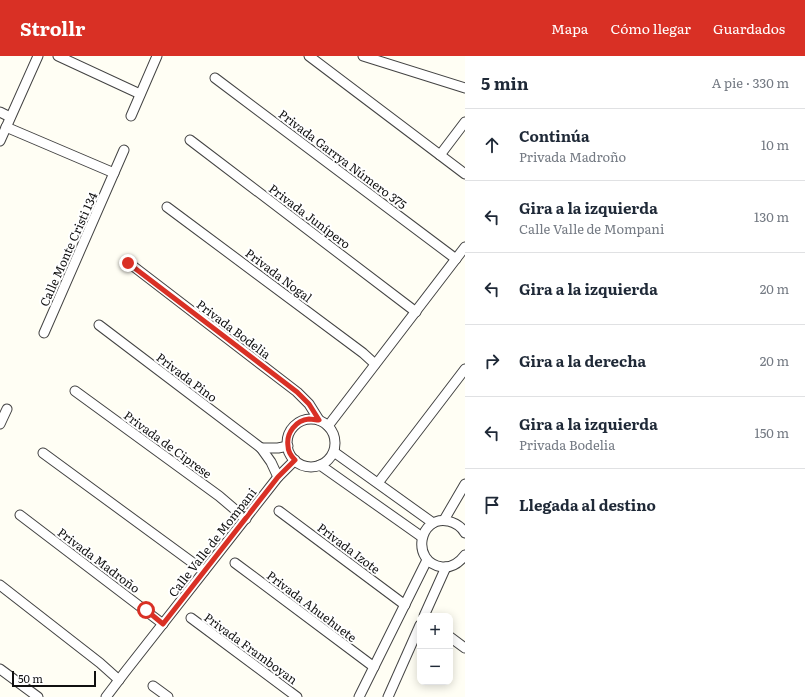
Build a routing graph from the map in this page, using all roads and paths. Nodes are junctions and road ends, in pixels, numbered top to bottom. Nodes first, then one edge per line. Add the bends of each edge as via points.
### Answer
1 (38, 56) edge
2 (58, 56) edge
3 (157, 56) edge
4 (309, 56) edge
5 (363, 56) edge
6 (215, 78) dead end
7 (465, 88) edge
8 (140, 94) junction
9 (0, 112) edge
10 (131, 116) dead end
11 (10, 117) junction
12 (465, 122) edge
13 (6, 127) junction
14 (190, 140) dead end
15 (0, 141) edge
16 (124, 150) dead end
17 (440, 155) junction
18 (114, 173) junction
19 (465, 174) edge
20 (167, 207) dead end
21 (465, 247) edge
22 (456, 259) junction
23 (128, 263) dead end
24 (416, 312) junction
25 (99, 325) dead end
26 (44, 333) dead end
27 (375, 364) junction
28 (465, 369) edge
29 (75, 391) dead end
30 (7, 409) dead end
31 (319, 420) junction
32 (0, 424) edge
33 (328, 426) junction
34 (288, 446) junction
35 (261, 448) junction
36 (334, 452) junction
37 (43, 453) dead end
38 (295, 460) junction
39 (320, 465) junction
40 (278, 477) junction
41 (378, 483) junction
42 (465, 484) edge
43 (278, 511) dead end
44 (20, 515) dead end
45 (246, 519) junction
46 (444, 520) junction
47 (433, 523) junction
48 (465, 533) edge
49 (422, 537) junction
50 (427, 560) junction
51 (464, 560) edge
52 (235, 563) dead end
53 (446, 568) junction
54 (204, 571) junction
55 (0, 585) edge
56 (405, 605) junction
57 (425, 613) edge
58 (191, 618) dead end
59 (163, 624) junction
60 (417, 632) edge
61 (453, 639) edge
62 (465, 648) edge
63 (374, 667) junction
64 (0, 670) edge
65 (119, 680) junction
66 (154, 686) dead end
67 (391, 696) edge
68 (38, 697) edge
69 (106, 697) edge
70 (168, 697) edge
71 (297, 697) edge
72 (359, 697) edge

1 - 11 street
2 - 8 street
3 - 8 street
4 - 17 street
5 - 7 street
6 - 22 street, Privada Garrya Número 375
8 - 10 street
9 - 11 street
11 - 13 street
12 - 17 street
13 - 15 street
13 - 18 street
14 - 24 street, Privada Junípero
16 - 18 street, Calle Monte Cristi 134
17 - 19 street
18 - 26 street, Calle Monte Cristi 134
20 - 27 street, Privada Nogal
21 - 22 street
22 - 24 street
23 - 31 street, Privada Bodelia via 297,392 309,404
24 - 27 street
25 - 35 street, Privada Pino
27 - 33 street
28 - 41 street
29 - 45 street, Privada de Ciprese via 219,496
30 - 32 street
31 - 33 street
31 - 34 street via 309,419 300,422 288,436
33 - 36 street via 333,434
34 - 35 street
34 - 38 street
35 - 40 street, Privada Pino
36 - 39 street
36 - 41 street
37 - 54 street
38 - 39 street via 311,467
38 - 40 street, Calle Valle de Mompani
39 - 49 street
40 - 45 street, Calle Valle de Mompani
41 - 47 street
42 - 46 street
43 - 56 street, Privada Izote
44 - 59 street, Privada Madroño
45 - 54 street, Calle Valle de Mompani
46 - 47 street
46 - 48 street via 454,522 462,527
47 - 49 street
49 - 50 street via 421,545
50 - 53 street via 436,566
50 - 56 street
51 - 53 street
52 - 63 street, Privada Ahuehuete
53 - 57 street
54 - 59 street, Calle Valle de Mompani
55 - 65 street
56 - 63 street
58 - 71 street, Privada Framboyan
59 - 65 street, Calle Valle de Mompani
60 - 67 street
61 - 62 street
63 - 72 street
64 - 68 street
65 - 69 street, Calle Valle de Mompani
66 - 70 street

